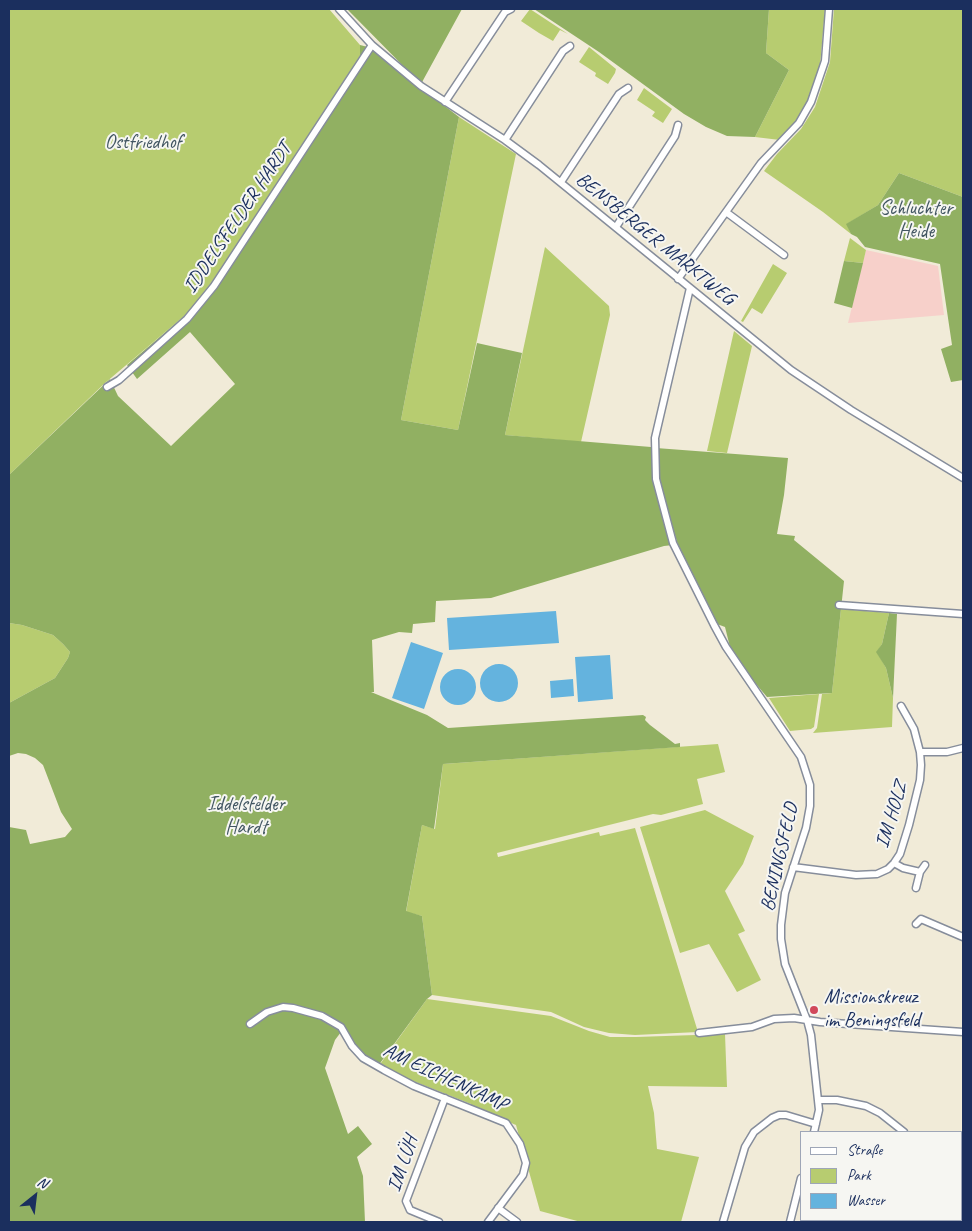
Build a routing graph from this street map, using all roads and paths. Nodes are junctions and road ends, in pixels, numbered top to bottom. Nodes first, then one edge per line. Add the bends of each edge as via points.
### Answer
1 (339, 9) edge
2 (511, 9) edge
3 (829, 9) edge
4 (372, 45) junction
5 (570, 46) dead end
6 (628, 88) dead end
7 (445, 102) junction
8 (678, 125) dead end
9 (505, 140) junction
10 (561, 182) junction
11 (726, 212) junction
12 (616, 227) junction
13 (784, 254) dead end
14 (678, 279) junction
15 (690, 288) junction
16 (107, 387) dead end
17 (963, 478) edge
18 (838, 605) dead end
19 (963, 614) edge
20 (901, 706) dead end
21 (963, 748) edge
22 (920, 752) junction
23 (894, 863) junction
24 (925, 864) dead end
25 (793, 867) junction
26 (920, 872) junction
27 (916, 888) dead end
28 (916, 924) dead end
29 (963, 937) edge
30 (807, 1020) junction
31 (250, 1024) dead end
32 (963, 1032) edge
33 (699, 1033) dead end
34 (445, 1098) junction
35 (819, 1100) junction
36 (816, 1124) junction
37 (814, 1131) edge
38 (903, 1131) edge
39 (800, 1182) edge
40 (498, 1208) junction
41 (439, 1222) edge
42 (488, 1222) edge
43 (517, 1222) edge
44 (722, 1222) edge
45 (790, 1222) edge

1 - 4 street, BENSBERGER MARKTWEG
2 - 7 street via 505,12
3 - 11 street via 825,61 812,101 799,123 761,163
4 - 7 street, BENSBERGER MARKTWEG
4 - 16 street, IDDELSFELDER HARDT via 210,292 187,319
5 - 9 street via 563,51
6 - 10 street via 619,94
7 - 9 street, BENSBERGER MARKTWEG
8 - 12 street via 675,136
9 - 10 street, BENSBERGER MARKTWEG
10 - 12 street, BENSBERGER MARKTWEG
11 - 13 street
11 - 14 street
12 - 14 street, BENSBERGER MARKTWEG
14 - 15 street, BENSBERGER MARKTWEG
15 - 17 street, BENSBERGER MARKTWEG via 818,389
15 - 25 street, BENINGSFELD via 655,438 656,479 673,543 726,646 802,757 810,785 810,806
18 - 19 street
20 - 22 street, IM HOLZ via 914,729
21 - 22 street via 947,752
22 - 23 street, IM HOLZ via 916,798
23 - 25 street, IM HOLZ via 877,874 856,875
23 - 26 street
24 - 26 street
25 - 30 street, BENINGSFELD via 782,906 781,939 785,964
26 - 27 street
28 - 29 street via 921,919
30 - 32 street
30 - 33 street via 778,1018 752,1027
30 - 35 street, BENINGSFELD
31 - 34 street, AM EICHENKAMP via 267,1012 283,1007 322,1016 341,1027 363,1058 405,1082
34 - 40 street, AM EICHENKAMP via 506,1123 520,1144 526,1163 523,1174
34 - 41 street, IM LÜH via 406,1201 410,1210
35 - 36 street, BENINGSFELD
35 - 38 street via 866,1106
36 - 37 street, BENINGSFELD
36 - 44 street via 779,1115 754,1132 745,1147
39 - 45 street
40 - 42 street, AM EICHENKAMP
40 - 43 street

